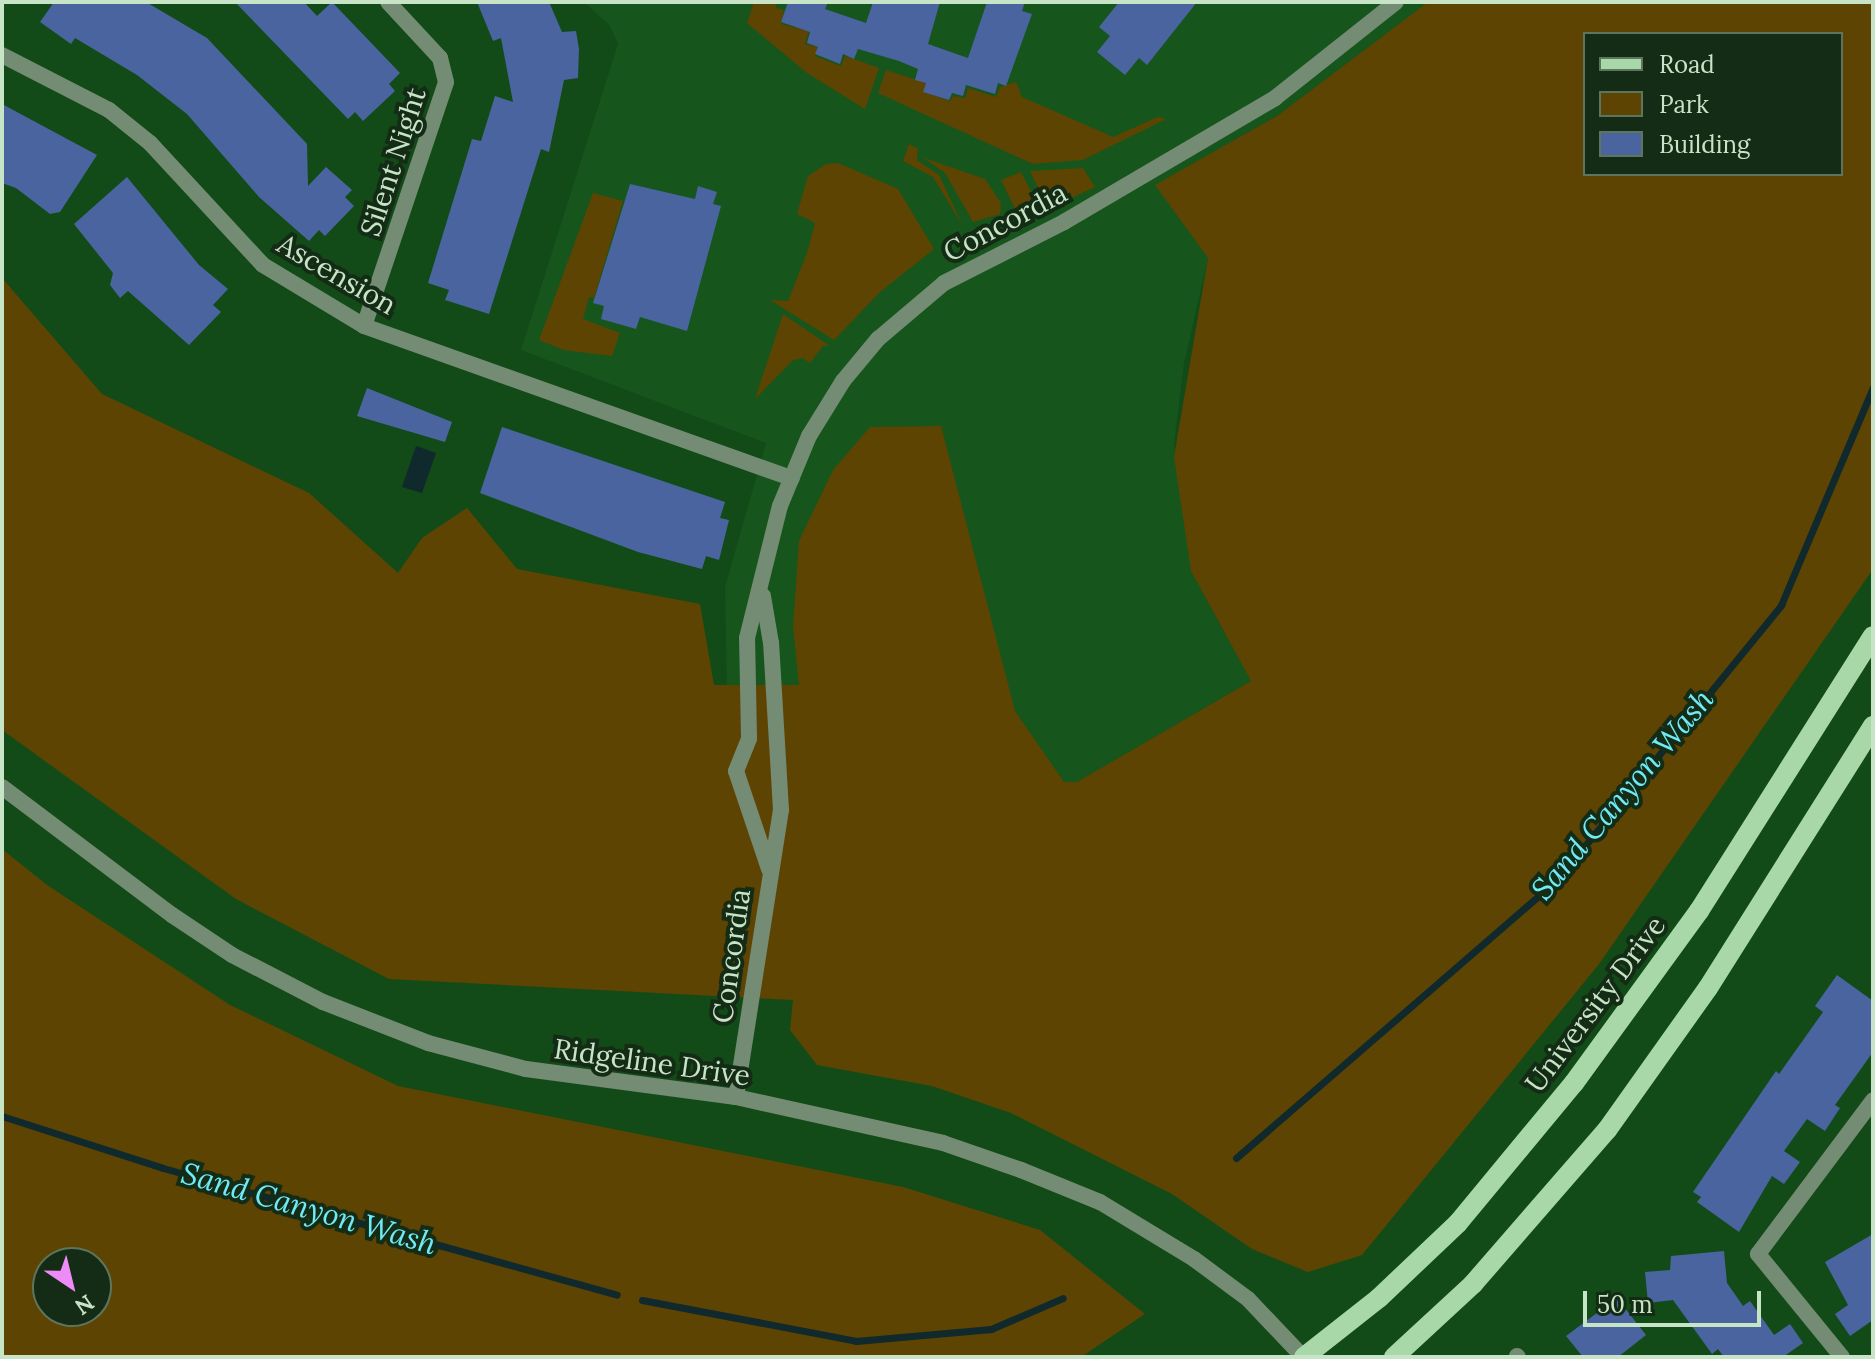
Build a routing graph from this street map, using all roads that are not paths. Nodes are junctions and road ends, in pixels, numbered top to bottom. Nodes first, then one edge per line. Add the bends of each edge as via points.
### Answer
1 (388, 2) edge
2 (1396, 2) edge
3 (2, 55) edge
4 (364, 326) junction
5 (792, 478) junction
6 (762, 591) junction
7 (1873, 636) edge
8 (1873, 726) edge
9 (2, 787) edge
10 (769, 869) junction
11 (736, 1097) junction
12 (1873, 1100) edge
13 (1304, 1357) edge
14 (1394, 1357) edge
15 (1842, 1357) edge

1 - 4 street, Silent Night via 440,58 446,82
2 - 5 street, Concordia via 1366,31 1275,98 1064,222 944,283 878,339 843,381 809,436
3 - 4 street, Ascension via 109,110 159,152 263,265
4 - 5 street, Ascension
5 - 6 street, Concordia
6 - 10 street, Concordia via 780,759 781,810
6 - 10 street, Concordia via 747,638 749,738 736,771
7 - 13 main road, University Drive via 1699,911 1574,1083 1458,1223 1379,1298
8 - 14 main road via 1700,1000 1607,1130 1473,1284
9 - 11 street, Ridgeline Drive via 172,915 232,955 323,1002 428,1043 526,1069
10 - 11 street, Concordia
11 - 13 street, Ridgeline Drive via 943,1143 1100,1202 1248,1299
12 - 15 street via 1758,1254

